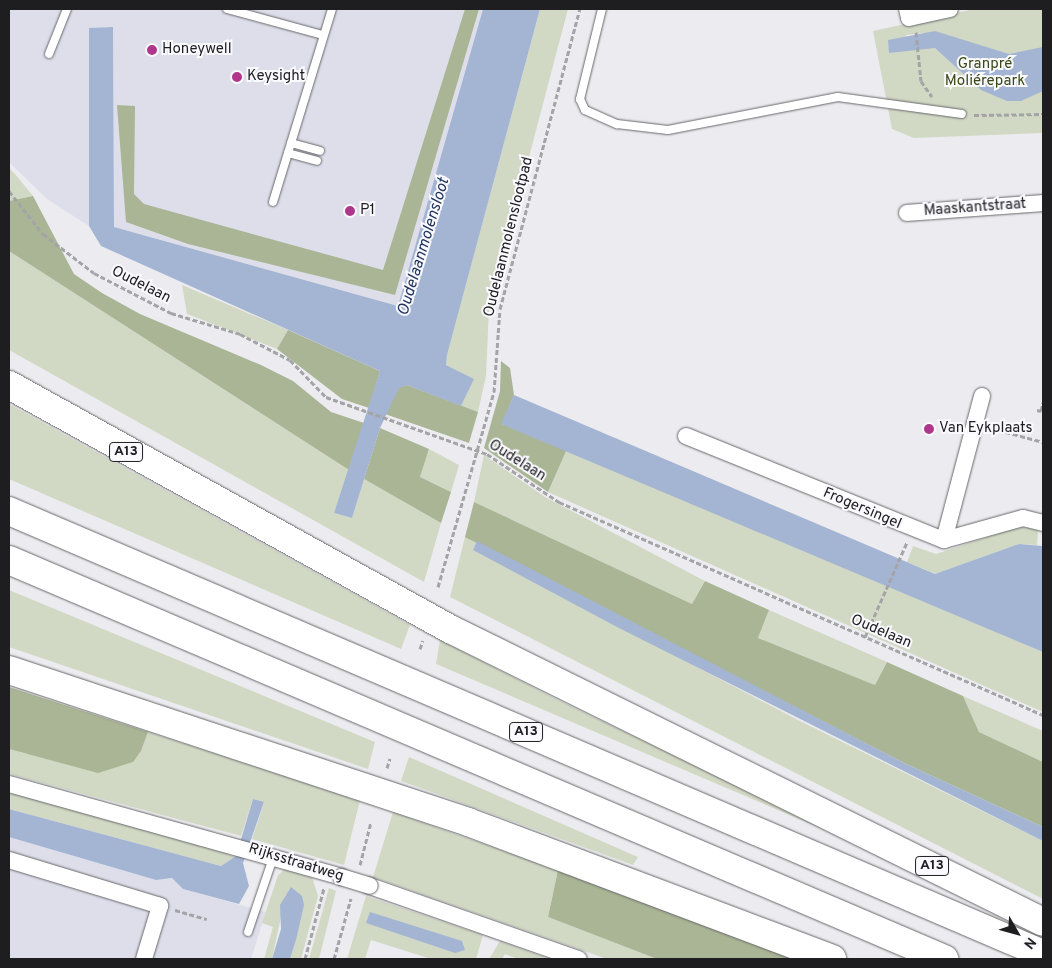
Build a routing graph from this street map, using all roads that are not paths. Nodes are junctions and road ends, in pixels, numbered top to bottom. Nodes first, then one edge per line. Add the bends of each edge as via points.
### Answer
1 (67, 9) edge
2 (227, 9) edge
3 (332, 9) edge
4 (602, 9) edge
5 (950, 9) edge
6 (911, 18) edge
7 (323, 35) junction
8 (48, 54) dead end
9 (962, 114) road end
10 (291, 142) junction
11 (320, 151) dead end
12 (288, 153) junction
13 (317, 161) dead end
14 (273, 202) dead end
15 (1043, 204) edge
16 (907, 213) dead end
17 (9, 385) edge
18 (982, 396) dead end
19 (686, 436) dead end
20 (9, 511) edge
21 (1043, 523) edge
22 (944, 540) junction
23 (9, 560) edge
24 (9, 670) edge
25 (9, 784) edge
26 (273, 856) junction
27 (9, 860) edge
28 (1043, 922) edge
29 (248, 932) dead end
30 (1043, 954) edge
31 (144, 959) edge
32 (578, 959) edge
33 (832, 959) edge
34 (944, 959) edge

1 - 8 lane
2 - 7 lane
3 - 7 lane
4 - 9 lane via 580,99 585,110 617,124 668,130 838,96
5 - 6 street
7 - 10 lane
10 - 11 lane
10 - 12 lane
12 - 13 lane
12 - 14 lane
15 - 16 street, Maaskantstraat
17 - 28 highway, A13 via 450,629
18 - 22 street
19 - 22 street, Frogersingel
20 - 30 highway, A13
21 - 22 street via 1023,518
23 - 34 highway
24 - 33 highway via 468,822
25 - 26 street, Rijksstraatweg
26 - 29 lane
26 - 32 street, Rijksstraatweg, bridge via 370,886
27 - 31 street via 160,906

